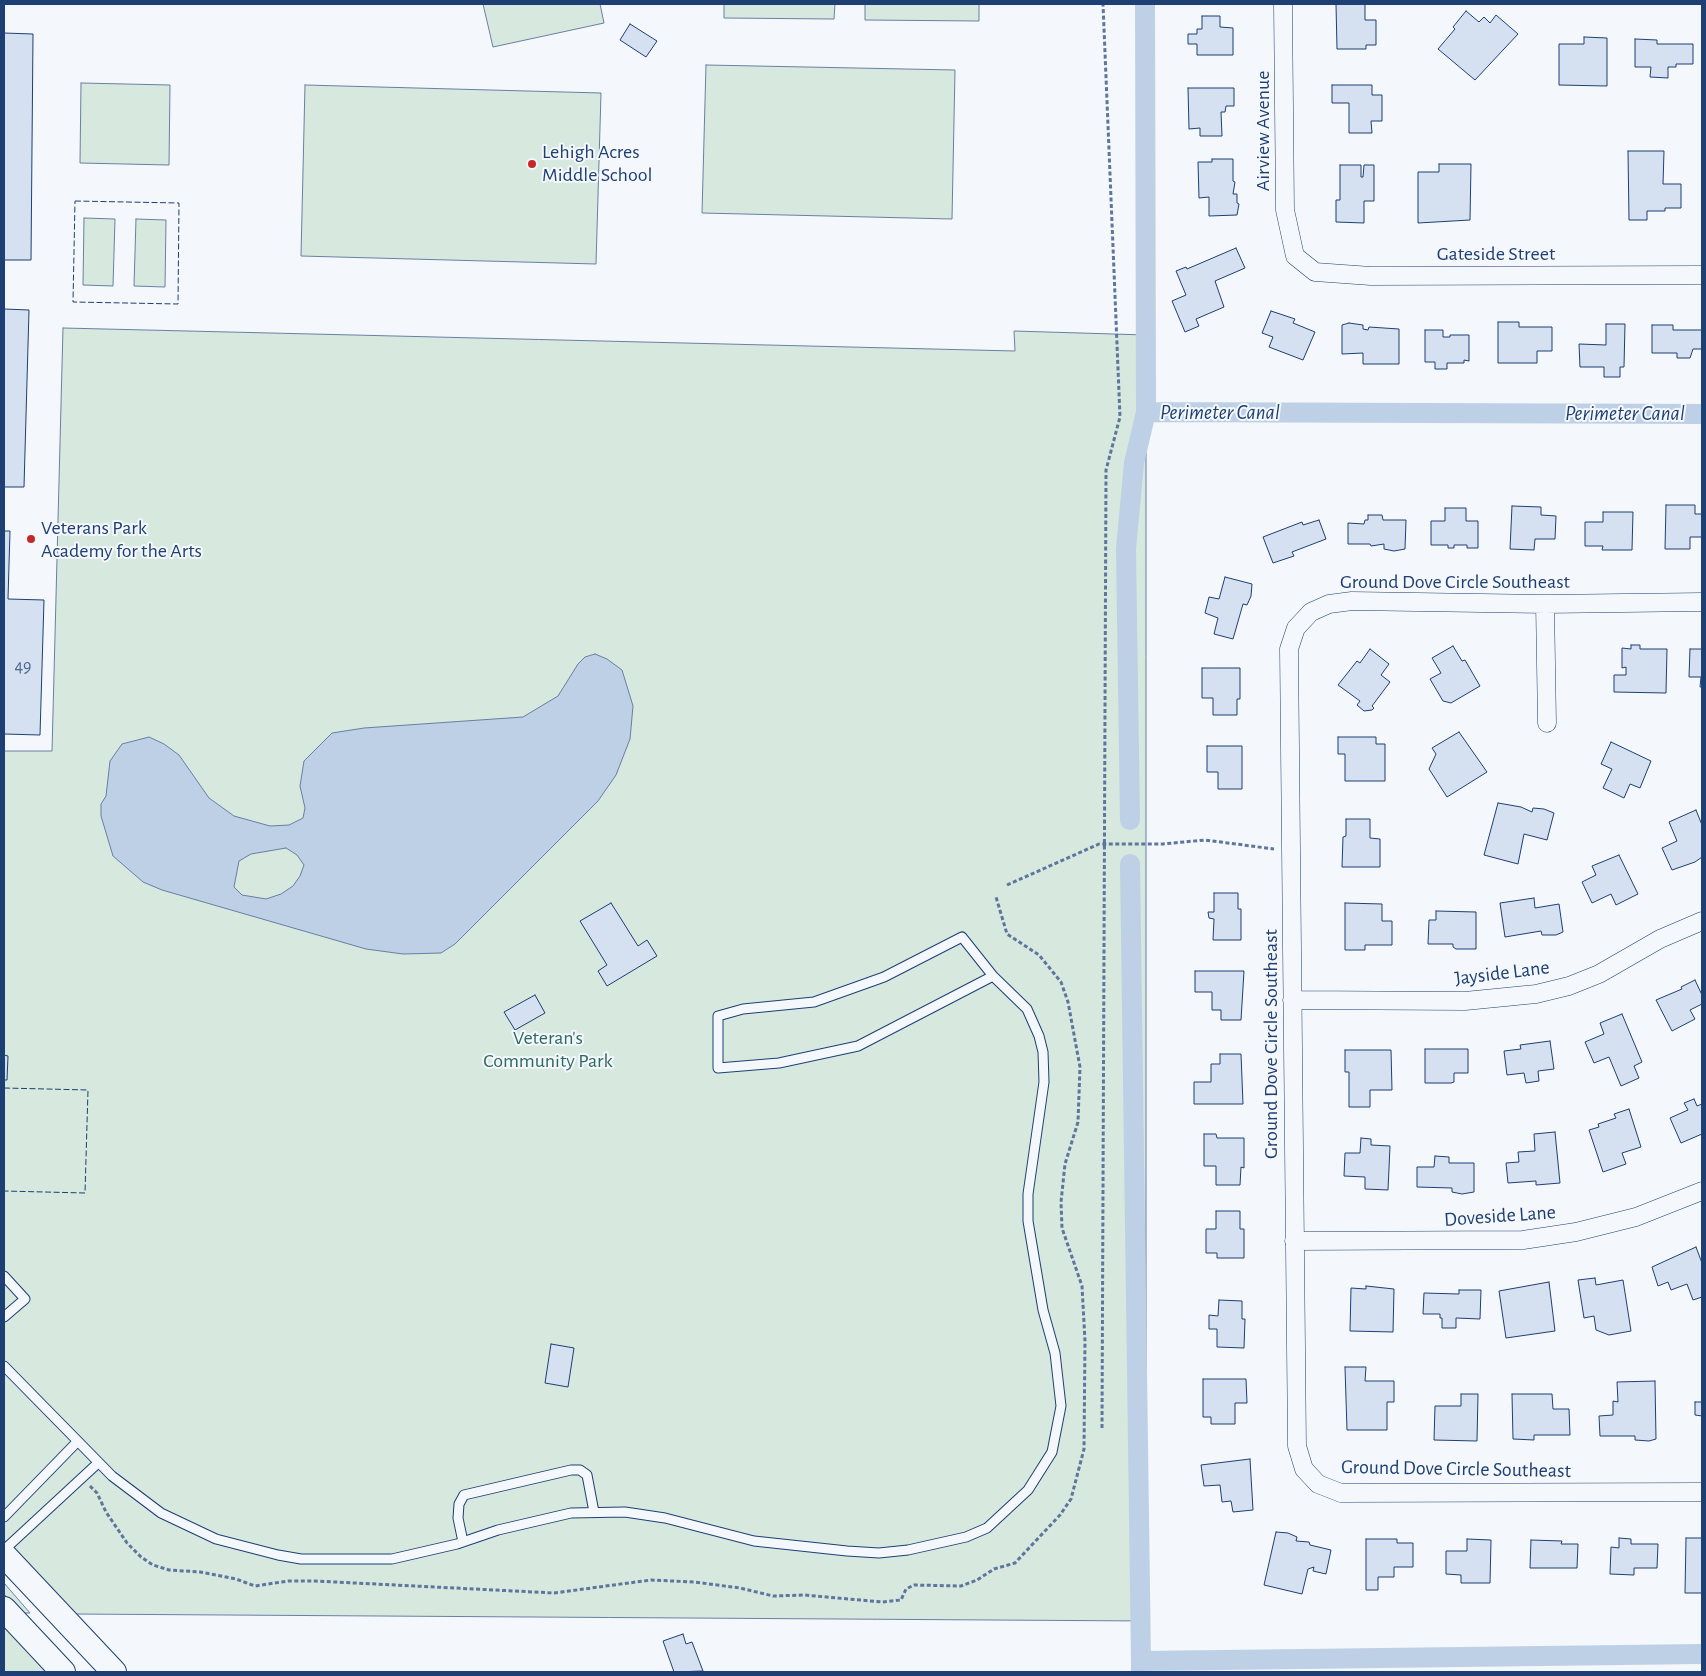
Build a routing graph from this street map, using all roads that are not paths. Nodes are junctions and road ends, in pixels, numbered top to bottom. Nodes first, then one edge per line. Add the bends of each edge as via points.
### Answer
1 (1283, 4) edge
2 (1295, 256) joint
3 (1702, 275) edge
4 (1702, 602) edge
5 (1545, 604) junction
6 (1547, 723) dead end
7 (1702, 921) edge
8 (993, 976) junction
9 (1292, 1000) junction
10 (1702, 1191) edge
11 (1294, 1241) junction
12 (4, 1276) edge
13 (4, 1317) edge
14 (4, 1366) edge
15 (77, 1442) junction
16 (98, 1462) junction
17 (1702, 1492) edge
18 (594, 1512) junction
19 (4, 1517) edge
20 (463, 1542) junction
21 (4, 1550) edge
22 (4, 1555) edge
23 (4, 1609) edge
24 (63, 1672) edge
25 (114, 1672) edge

1 - 2 street, Airview Avenue via 1285,210
2 - 3 street, Gateside Street via 1315,272 1371,276
4 - 5 street, Ground Dove Circle Southeast
5 - 6 street
5 - 9 street, Ground Dove Circle Southeast via 1352,601 1329,604 1311,612 1296,628 1289,649
7 - 9 street, Jayside Lane via 1660,939 1598,974 1569,986 1536,994 1465,1002
8 - 8 lane via 858,1046 779,1063 718,1068 718,1016 743,1009 814,1002 884,977 962,937
8 - 18 lane via 1028,1009 1042,1052 1043,1094 1028,1194 1028,1221 1043,1310 1054,1352 1061,1406 1052,1452 1028,1490 987,1528 966,1537 879,1553 762,1542 665,1518 625,1512
9 - 11 street, Ground Dove Circle Southeast
10 - 11 street, Doveside Lane via 1636,1216 1576,1232 1523,1240
11 - 17 street, Ground Dove Circle Southeast via 1297,1446 1304,1469 1318,1484 1341,1492
12 - 13 lane via 25,1299
14 - 15 lane
15 - 16 lane
15 - 19 lane
16 - 20 lane via 161,1513 216,1539 278,1555 301,1559 392,1559
16 - 21 lane
18 - 20 lane via 548,1517
18 - 20 lane via 587,1475 580,1470 571,1470 464,1495 459,1504 458,1518
22 - 25 main road
23 - 24 main road

